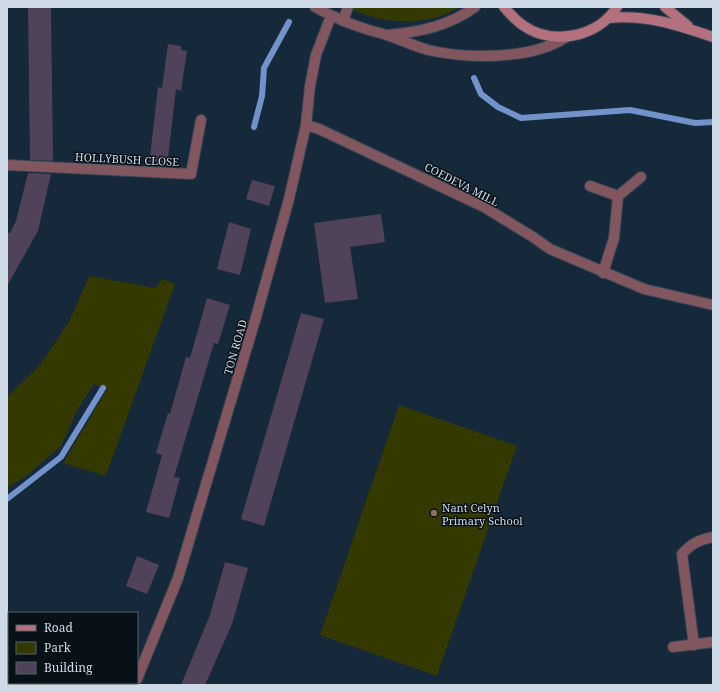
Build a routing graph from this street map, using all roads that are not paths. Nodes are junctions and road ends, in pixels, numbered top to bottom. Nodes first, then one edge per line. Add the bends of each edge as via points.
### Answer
1 (315, 7) edge
2 (348, 7) edge
3 (475, 7) edge
4 (504, 7) edge
5 (617, 7) edge
6 (665, 7) edge
7 (331, 16) junction
8 (608, 18) junction
9 (343, 21) junction
10 (694, 31) junction
11 (388, 35) junction
12 (566, 37) junction
13 (713, 37) edge
14 (201, 120) dead end
15 (306, 125) junction
16 (7, 165) edge
17 (641, 177) dead end
18 (590, 186) dead end
19 (618, 196) junction
20 (603, 273) junction
21 (713, 305) edge
22 (713, 537) edge
23 (713, 642) edge
24 (694, 644) junction
25 (673, 647) dead end
26 (138, 676) edge

1 - 7 street
2 - 9 street
3 - 11 street via 435,28
4 - 12 street via 525,27 545,35
5 - 8 street
6 - 10 street
7 - 9 street
7 - 15 street, TON ROAD via 316,55
8 - 10 street via 648,18
8 - 12 street via 593,29
9 - 11 street
10 - 13 street
11 - 12 street via 428,50 460,55 533,52 556,44
14 - 16 street, HOLLYBUSH CLOSE via 191,174
15 - 20 street, COEDEVA MILL via 484,207 550,249
15 - 26 street, TON ROAD via 289,199 204,495 178,578
17 - 19 street
18 - 19 street
19 - 20 street via 614,238
20 - 21 street, COEDEVA MILL via 644,289
22 - 24 street via 691,544 682,554
23 - 24 street
24 - 25 street

